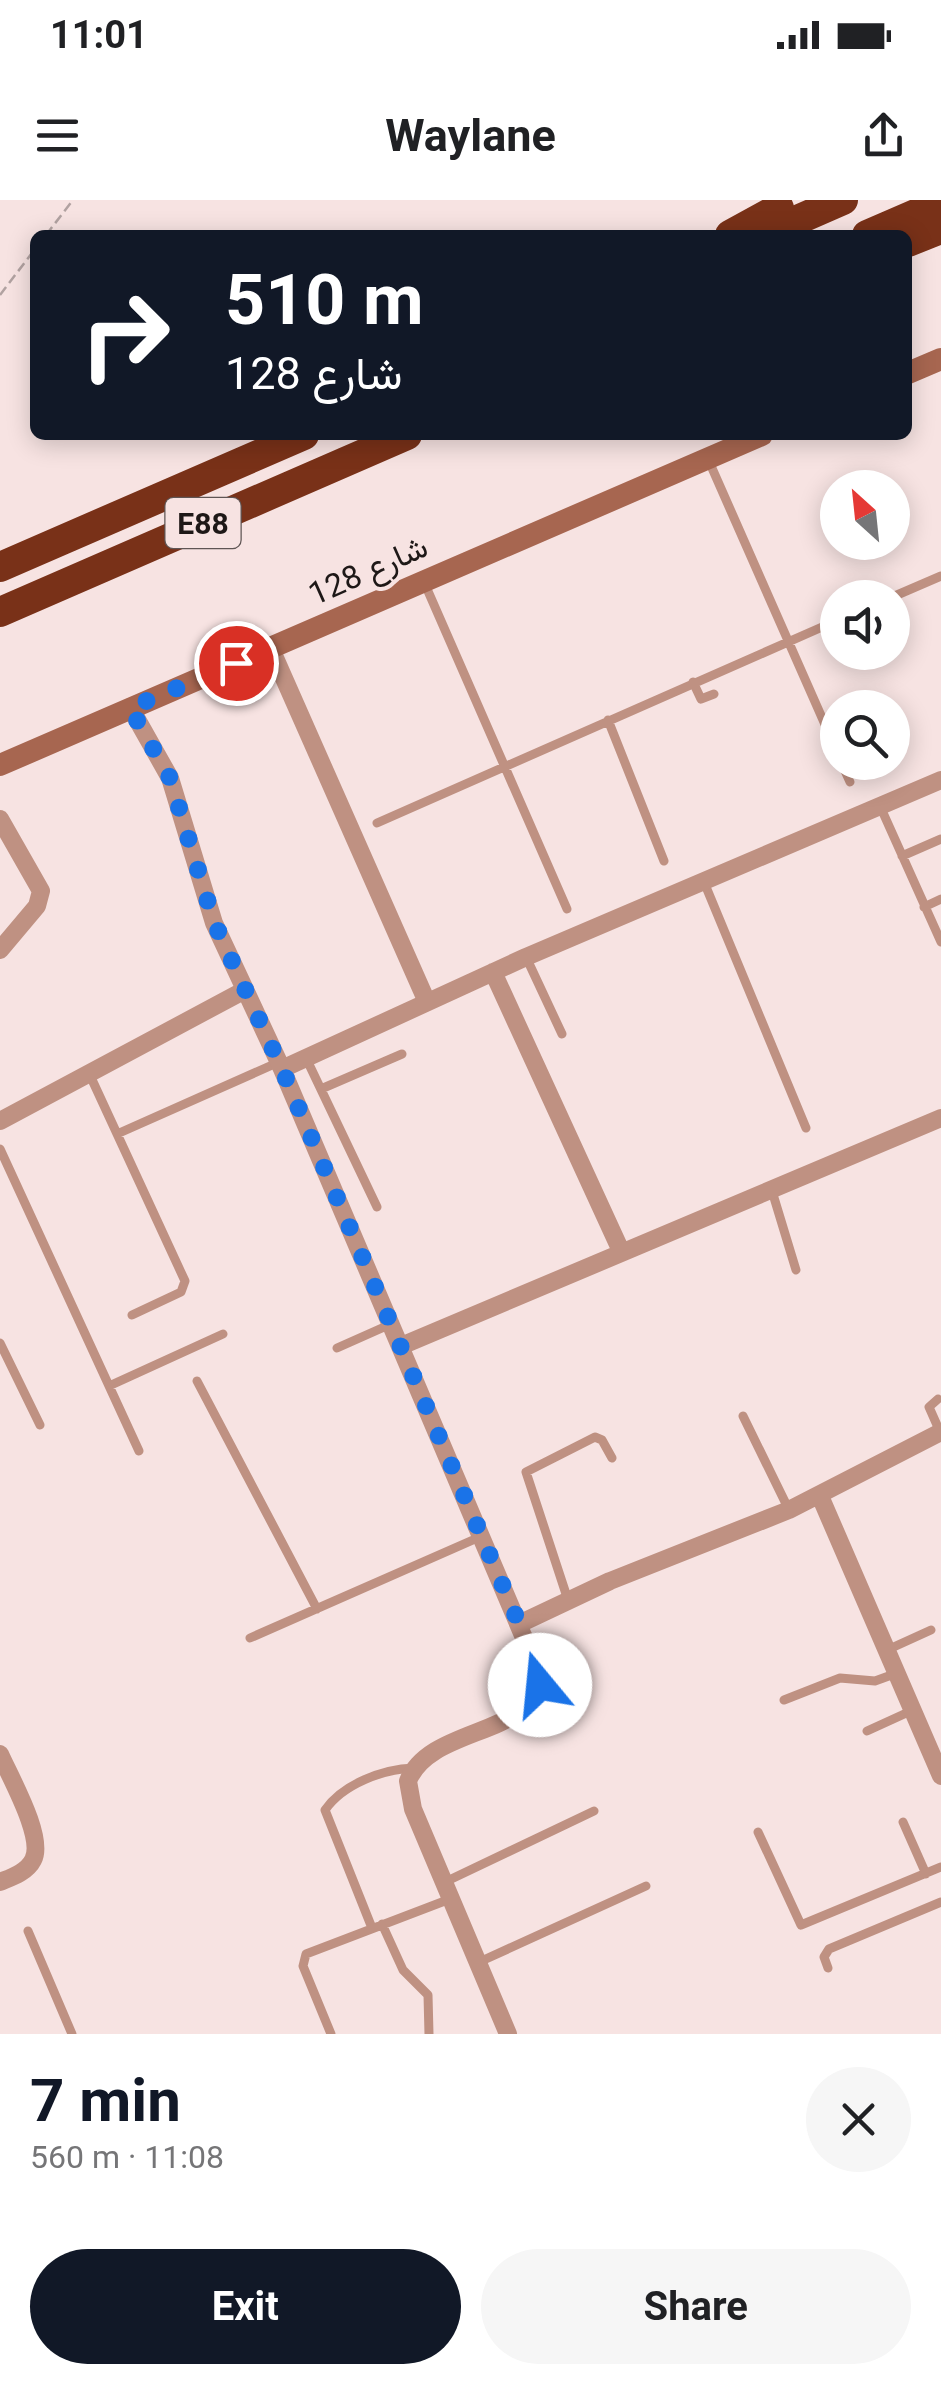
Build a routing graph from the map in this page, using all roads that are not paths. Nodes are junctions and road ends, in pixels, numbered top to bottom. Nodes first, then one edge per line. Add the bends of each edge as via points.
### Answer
1 (795, 200) edge
2 (843, 200) edge
3 (941, 203) edge
4 (941, 229) edge
5 (739, 230) edge
6 (774, 230) edge
7 (879, 230) edge
8 (912, 240) edge
9 (941, 359) edge
10 (912, 371) edge
11 (293, 440) edge
12 (396, 440) edge
13 (750, 440) edge
14 (708, 458) junction
15 (0, 568) edge
16 (941, 576) edge
17 (423, 580) junction
18 (910, 589) edge
19 (0, 612) edge
20 (820, 628) edge
21 (788, 641) junction
22 (271, 649) junction
23 (693, 682) junction
24 (714, 694) dead end
25 (130, 708) junction
26 (820, 713) edge
27 (608, 720) junction
28 (506, 764) junction
29 (0, 765) edge
30 (941, 780) edge
31 (880, 806) junction
32 (0, 819) edge
33 (377, 823) dead end
34 (941, 839) edge
35 (902, 856) junction
36 (664, 860) dead end
37 (703, 880) junction
38 (941, 899) edge
39 (924, 907) junction
40 (567, 909) dead end
41 (941, 942) edge
42 (0, 950) edge
43 (526, 957) junction
44 (493, 972) junction
45 (246, 990) junction
46 (427, 1002) junction
47 (562, 1034) dead end
48 (402, 1054) dead end
49 (306, 1058) junction
50 (280, 1066) junction
51 (88, 1070) junction
52 (321, 1089) junction
53 (941, 1118) edge
54 (0, 1121) edge
55 (806, 1128) dead end
56 (117, 1134) junction
57 (0, 1149) edge
58 (772, 1191) junction
59 (377, 1207) dead end
60 (621, 1251) junction
61 (796, 1270) dead end
62 (132, 1315) dead end
63 (391, 1324) junction
64 (223, 1334) dead end
65 (0, 1343) edge
66 (401, 1346) junction
67 (337, 1348) dead end
68 (197, 1381) dead end
69 (109, 1386) junction
70 (938, 1399) dead end
71 (744, 1416) dead end
72 (40, 1425) dead end
73 (940, 1432) edge
74 (139, 1451) dead end
75 (612, 1458) dead end
76 (820, 1496) junction
77 (789, 1510) junction
78 (482, 1536) junction
79 (568, 1600) junction
80 (316, 1609) junction
81 (519, 1624) junction
82 (930, 1630) dead end
83 (250, 1638) dead end
84 (886, 1650) junction
85 (896, 1673) junction
86 (784, 1700) dead end
87 (912, 1710) junction
88 (866, 1731) dead end
89 (935, 1744) edge
90 (0, 1754) edge
91 (414, 1768) junction
92 (941, 1776) edge
93 (594, 1812) dead end
94 (903, 1822) dead end
95 (758, 1832) dead end
96 (941, 1867) edge
97 (926, 1874) junction
98 (0, 1882) edge
99 (646, 1886) dead end
100 (446, 1891) junction
101 (941, 1902) edge
102 (377, 1926) junction
103 (28, 1931) dead end
104 (477, 1962) junction
105 (828, 1968) dead end
106 (72, 2034) edge
107 (331, 2034) edge
108 (429, 2034) edge
109 (508, 2034) edge

1 - 5 highway
2 - 6 highway
3 - 7 highway
4 - 8 highway
9 - 10 street
11 - 15 highway, E88
12 - 19 highway, E88
13 - 14 street, شارع 128
14 - 17 street, شارع 128
14 - 21 lane
16 - 18 lane
17 - 22 street, شارع 128
17 - 28 lane
20 - 21 lane
21 - 23 lane
21 - 26 lane
22 - 25 street, شارع 128
22 - 46 street
23 - 24 lane via 700,698
23 - 27 lane
25 - 29 street, شارع 128
25 - 45 street via 170,778 214,922
27 - 28 lane
27 - 36 lane
28 - 33 lane
28 - 40 lane
30 - 31 street
31 - 35 lane
31 - 37 street
32 - 42 street via 41,891
34 - 35 lane
35 - 39 lane
37 - 43 street
37 - 55 lane
38 - 39 lane
39 - 41 lane
43 - 44 street
43 - 47 lane
44 - 46 street
44 - 60 street
45 - 50 street
45 - 51 street
46 - 49 street
48 - 52 lane
49 - 50 street
49 - 52 lane
50 - 56 lane
50 - 63 street
51 - 54 street
51 - 56 lane
52 - 59 lane
53 - 58 street
56 - 62 lane via 185,1281 181,1292
57 - 69 lane
58 - 60 street
58 - 61 lane
60 - 66 street
63 - 66 street
63 - 67 lane
64 - 69 lane
65 - 72 lane
66 - 78 street
68 - 80 lane
69 - 74 lane
70 - 73 lane via 930,1407
71 - 77 lane
73 - 76 street
75 - 79 lane via 595,1437 526,1472
76 - 77 street
76 - 84 street
77 - 79 street
78 - 80 lane
78 - 81 street
79 - 81 street
80 - 83 lane
81 - 91 street via 539,1673 536,1697 517,1714 436,1750
82 - 84 lane
84 - 85 street
85 - 86 lane via 875,1681 840,1678
85 - 87 street
87 - 88 lane
87 - 89 street
89 - 92 street
90 - 98 street via 36,1840 26,1869
91 - 100 street via 408,1796
91 - 102 lane via 374,1776 325,1810
93 - 100 lane
94 - 97 lane
95 - 97 lane via 801,1925
96 - 97 lane
99 - 104 lane
100 - 102 lane
100 - 104 street
101 - 105 lane via 829,1949
102 - 107 lane via 303,1958
102 - 108 lane via 403,1970 428,1995
103 - 106 lane
104 - 109 street

